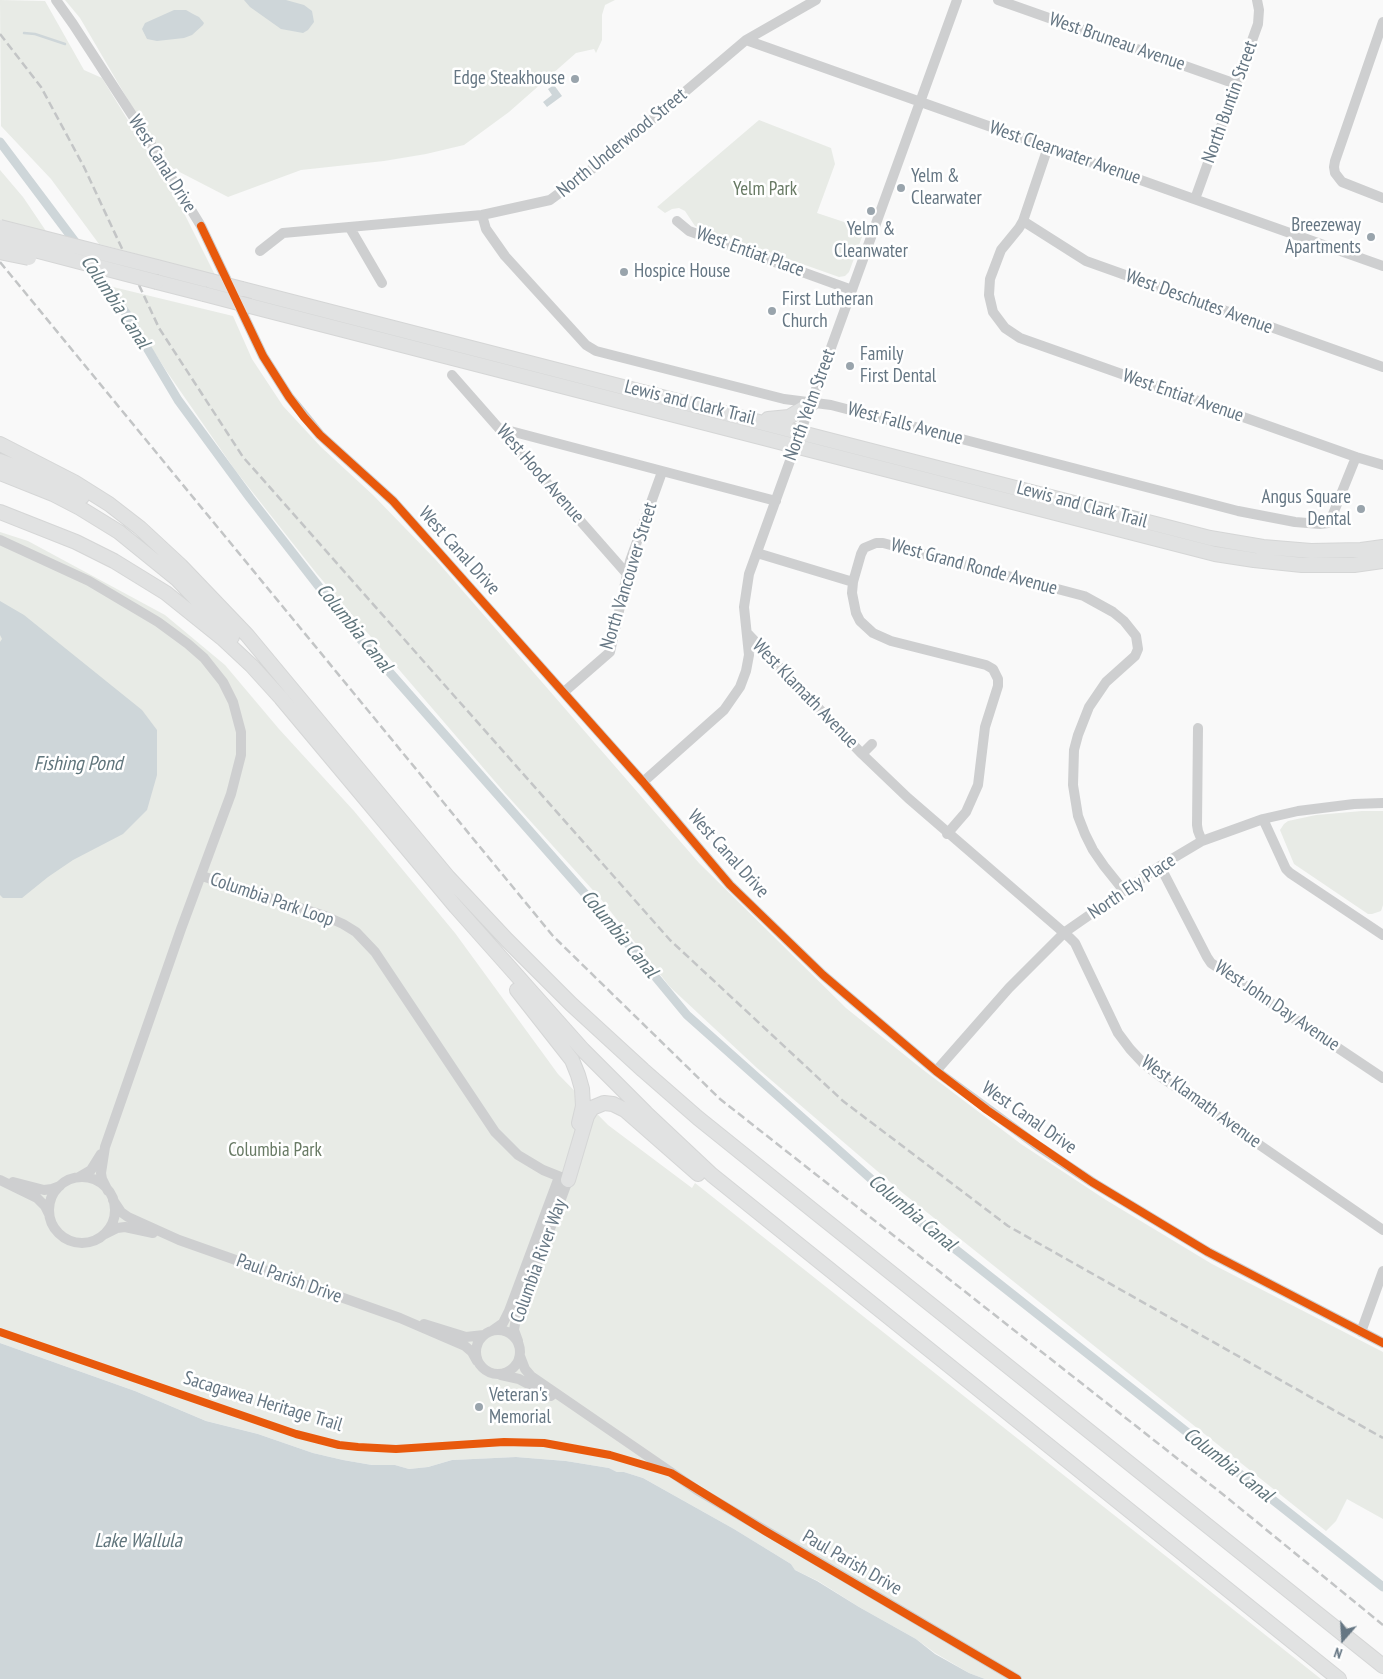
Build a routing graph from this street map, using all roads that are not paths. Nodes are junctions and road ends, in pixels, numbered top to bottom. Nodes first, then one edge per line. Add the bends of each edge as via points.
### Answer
1 (56, 0) edge
2 (816, 0) edge
3 (957, 0) edge
4 (998, 0) edge
5 (1258, 2) edge
6 (1383, 22) edge
7 (746, 40) junction
8 (1236, 84) junction
9 (920, 102) junction
10 (1048, 147) junction
11 (1383, 198) edge
12 (1195, 199) junction
13 (482, 214) junction
14 (677, 221) dead end
15 (1023, 221) junction
16 (0, 227) edge
17 (350, 228) junction
18 (0, 242) edge
19 (0, 252) edge
20 (260, 252) dead end
21 (1383, 266) edge
22 (157, 282) junction
23 (382, 283) dead end
24 (852, 290) junction
25 (1383, 367) edge
26 (452, 375) dead end
27 (812, 402) junction
28 (754, 420) junction
29 (499, 428) junction
30 (801, 432) junction
31 (0, 444) edge
32 (796, 446) junction
33 (1356, 457) junction
34 (0, 462) edge
35 (1383, 465) edge
36 (662, 472) junction
37 (0, 473) edge
38 (776, 501) junction
39 (0, 512) edge
40 (0, 540) edge
41 (1383, 547) edge
42 (757, 553) junction
43 (1383, 561) edge
44 (627, 574) junction
45 (853, 582) junction
46 (228, 614) junction
47 (748, 634) junction
48 (564, 692) junction
49 (281, 698) junction
50 (1198, 728) dead end
51 (872, 744) dead end
52 (862, 754) junction
53 (643, 782) junction
54 (1383, 803) edge
55 (1264, 819) junction
56 (947, 834) junction
57 (1202, 841) junction
58 (1160, 866) junction
59 (202, 876) junction
60 (1124, 891) junction
61 (456, 907) junction
62 (1065, 932) junction
63 (1383, 934) edge
64 (936, 1071) junction
65 (1383, 1078) edge
66 (105, 1147) junction
67 (75, 1178) junction
68 (563, 1179) junction
69 (0, 1180) edge
70 (60, 1185) junction
71 (111, 1195) junction
72 (50, 1217) junction
73 (1383, 1230) edge
74 (104, 1234) junction
75 (179, 1240) junction
76 (1383, 1271) edge
77 (400, 1318) junction
78 (890, 1318) junction
79 (1361, 1332) junction
80 (488, 1333) junction
81 (518, 1341) junction
82 (1383, 1343) edge
83 (520, 1356) junction
84 (477, 1361) junction
85 (500, 1375) junction
86 (579, 1410) junction
87 (1383, 1666) edge
88 (1017, 1679) edge
89 (1338, 1679) edge

1 - 48 street, West Canal Drive via 201,226 263,356 289,397 320,435 392,501
2 - 7 street, North Underwood Street
3 - 9 street, North Yelm Street
4 - 8 street, West Bruneau Avenue
5 - 8 street, North Buntin Street via 1258,24
6 - 11 street via 1335,161 1335,173 1342,182
7 - 9 street, West Clearwater Avenue
7 - 13 street, North Underwood Street via 608,157 550,200
8 - 12 street, North Buntin Street
9 - 10 street, West Clearwater Avenue
9 - 24 street, North Yelm Street
10 - 12 street, West Clearwater Avenue
10 - 15 street
12 - 21 street, West Clearwater Avenue
13 - 17 street, North Underwood Street
13 - 27 street, West Falls Avenue via 486,229 505,256 586,345 596,351 776,398
14 - 24 street, West Entiat Place via 690,231
15 - 25 street, West Deschutes Avenue via 1086,261
15 - 33 street, West Entiat Avenue via 1001,250 990,279 989,296 993,312 1005,328 1020,338
16 - 28 highway, Lewis and Clark Trail, bridge
17 - 20 street, North Underwood Street via 283,233
17 - 23 street
18 - 22 highway, Lewis and Clark Trail, bridge
19 - 22 highway, bridge via 105,276
22 - 32 highway, Lewis and Clark Trail, bridge
24 - 27 street, North Yelm Street
26 - 29 street, West Hood Avenue
27 - 28 highway via 785,418
27 - 30 street, North Yelm Street
27 - 33 street, West Falls Avenue via 831,404 1252,514 1310,524 1330,521
28 - 30 highway, Lewis and Clark Trail
29 - 36 street
29 - 44 street, West Hood Avenue
30 - 32 street, North Yelm Street
30 - 41 highway, Lewis and Clark Trail via 1225,541 1328,552
31 - 46 highway via 74,482 121,513 175,560
32 - 38 street, North Yelm Street
32 - 43 highway, Lewis and Clark Trail via 1228,556 1302,565 1354,565
33 - 35 street, West Entiat Avenue
34 - 46 highway via 58,484 113,516 153,545
36 - 38 street
36 - 44 street, North Vancouver Street
37 - 49 highway via 80,508 136,544 211,614
38 - 42 street, North Yelm Street
39 - 49 highway via 88,547 152,584 222,638
40 - 59 street via 83,578 168,629 204,658 223,682 240,722 242,748 235,782
42 - 45 street
42 - 47 street, North Yelm Street via 745,594
44 - 48 street, North Vancouver Street via 610,652
45 - 56 street via 856,613 873,633 891,641 986,666 996,674 998,686 986,727 978,785 966,812
45 - 60 street, West Grand Ronde Avenue via 864,548 883,543 1084,596 1124,621 1136,636 1135,656 1106,682 1088,708 1078,735 1073,769 1075,801 1085,834
46 - 87 highway via 448,877 532,966 610,1041 750,1160
47 - 52 street, West Klamath Avenue
47 - 53 street, North Yelm Street via 747,664 736,695 708,726
48 - 53 street, West Canal Drive
49 - 61 highway
50 - 57 street via 1197,825
51 - 52 street, West Klamath Avenue
52 - 56 street, West Klamath Avenue
53 - 64 street, West Canal Drive via 730,885 823,975
54 - 55 street, North Ely Place via 1298,811
55 - 57 street, North Ely Place
55 - 63 street via 1290,873
56 - 62 street, West Klamath Avenue
57 - 58 street, North Ely Place
58 - 60 street, North Ely Place
58 - 65 street, West John Day Avenue via 1211,963
59 - 66 street, Columbia Park Loop
59 - 68 street, Columbia Park Loop via 326,916 356,932 375,952 495,1132 518,1155
60 - 62 street, North Ely Place
61 - 68 highway via 572,1060 578,1075 583,1097 581,1113
61 - 78 highway via 583,1050 646,1113 712,1175
62 - 64 street, North Ely Place via 1009,988
62 - 73 street, West Klamath Avenue via 1075,943 1118,1033 1144,1064
64 - 79 street, West Canal Drive via 1092,1182 1208,1252
66 - 67 street, Columbia Park Loop via 91,1170
66 - 71 street, Columbia Park Loop via 101,1172
67 - 70 street
67 - 71 street via 101,1183
68 - 78 highway via 589,1112 604,1103 618,1106 806,1261
68 - 80 street, Columbia River Way via 509,1311 503,1322
68 - 81 street, Columbia River Way via 515,1324
69 - 70 street via 44,1190
69 - 72 street via 37,1198
70 - 72 street via 51,1200
71 - 74 street via 114,1216
71 - 75 street, Paul Parish Drive via 125,1216
72 - 74 street via 58,1232 73,1242 90,1242
74 - 75 street, Paul Parish Drive via 125,1227
75 - 77 street, Paul Parish Drive
76 - 79 street
77 - 80 street, Paul Parish Drive via 462,1336
77 - 84 street, Paul Parish Drive via 465,1346
78 - 89 highway
79 - 82 street, West Canal Drive
80 - 81 street via 507,1332
80 - 84 street via 476,1347
81 - 83 street
83 - 85 street via 511,1371
83 - 86 street, Paul Parish Drive via 529,1374
84 - 85 street via 486,1371
85 - 86 street, Paul Parish Drive via 519,1379
86 - 88 street, Paul Parish Drive via 704,1494

